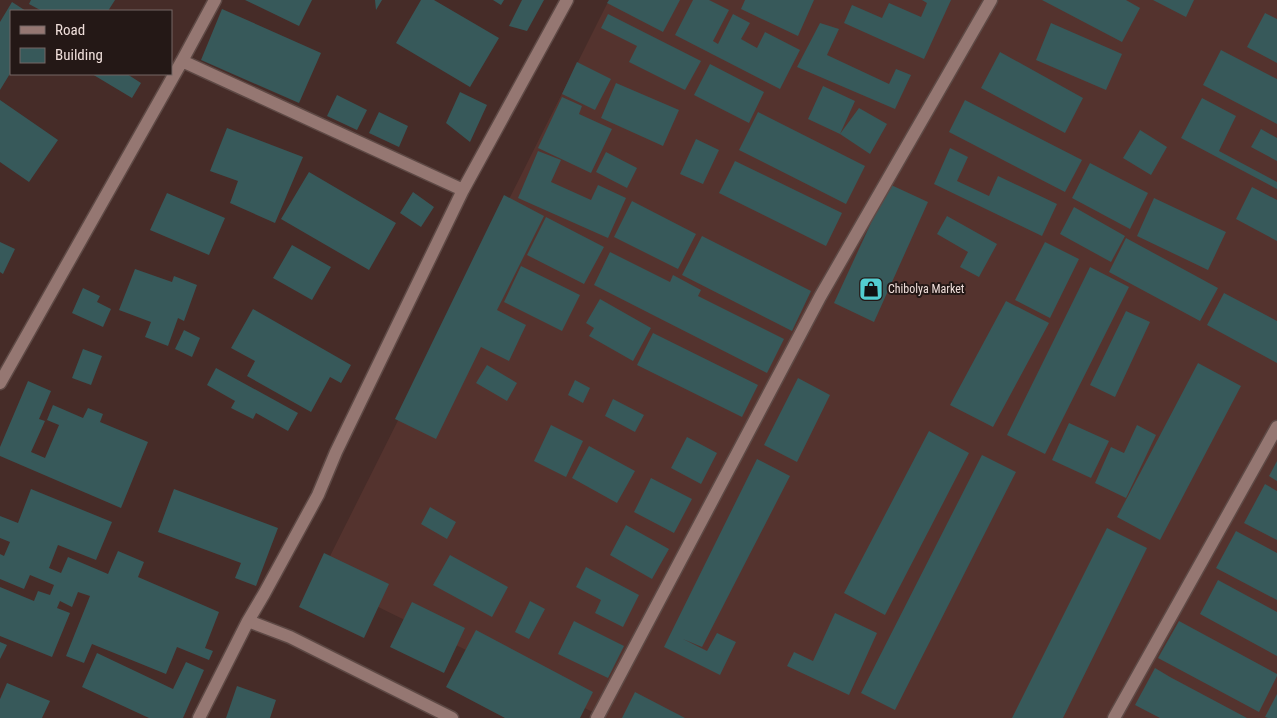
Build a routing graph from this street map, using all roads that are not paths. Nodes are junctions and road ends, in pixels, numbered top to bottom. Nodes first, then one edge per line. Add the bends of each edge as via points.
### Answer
1 (214, 0) edge
2 (567, 0) edge
3 (991, 0) edge
4 (182, 61) junction
5 (463, 190) junction
6 (0, 383) edge
7 (1277, 427) edge
8 (248, 621) junction
9 (199, 718) edge
10 (452, 718) edge
11 (597, 718) edge
12 (1114, 718) edge

1 - 4 street
2 - 5 street
3 - 11 street via 820,297
4 - 5 street
4 - 6 street
5 - 8 street via 318,495
7 - 12 street
8 - 9 street
8 - 10 street via 290,637

